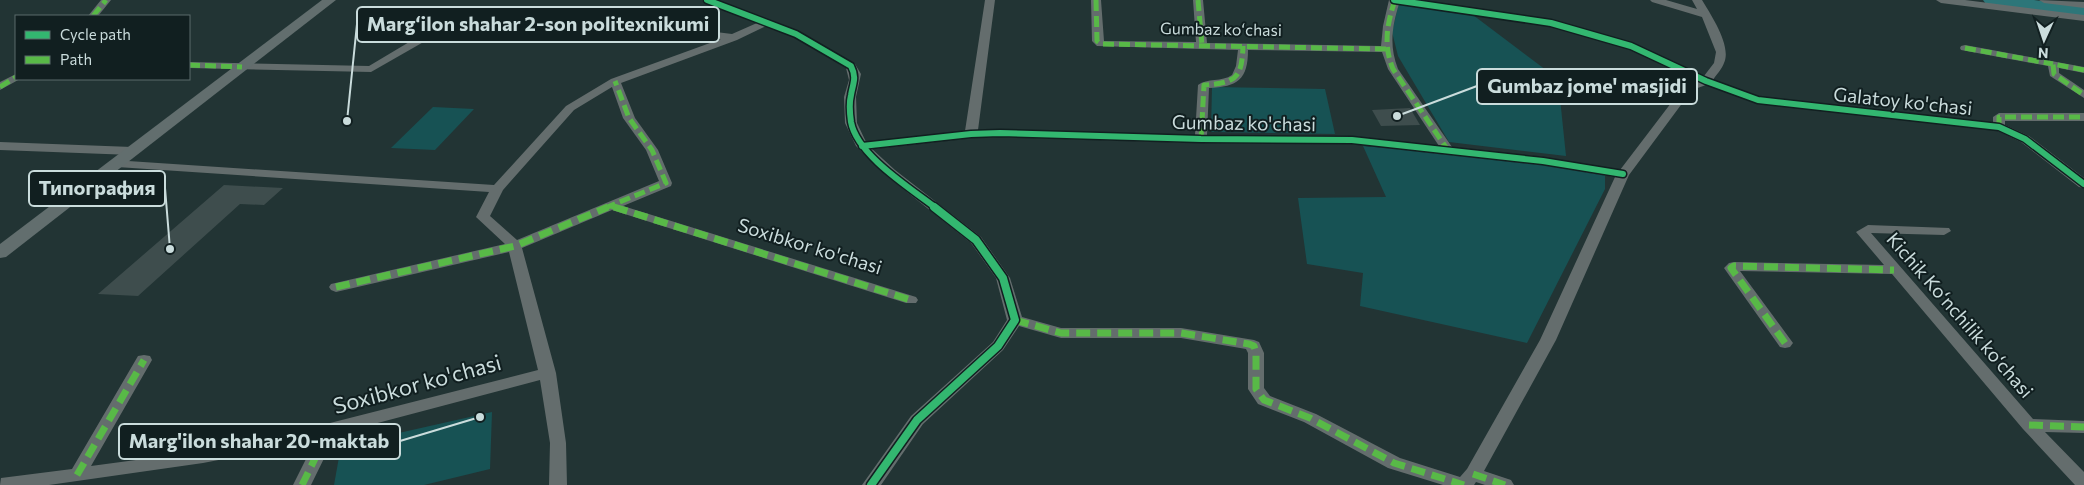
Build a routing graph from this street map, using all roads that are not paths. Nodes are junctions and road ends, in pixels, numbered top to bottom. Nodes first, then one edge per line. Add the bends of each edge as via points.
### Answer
1 (106, 0) edge
2 (330, 0) edge
3 (708, 0) edge
4 (990, 0) edge
5 (1096, 0) edge
6 (1198, 0) edge
7 (1394, 0) edge
8 (1655, 0) edge
9 (1697, 0) edge
10 (1942, 0) edge
11 (2044, 0) edge
12 (2080, 0) edge
13 (2084, 0) edge
14 (2084, 5) edge
15 (1704, 14) junction
16 (94, 15) edge
17 (2084, 18) edge
18 (765, 23) junction
19 (734, 38) junction
20 (1202, 45) junction
21 (1243, 46) junction
22 (1965, 48) dead end
23 (1386, 49) junction
24 (2053, 64) junction
25 (190, 65) edge
26 (242, 67) junction
27 (2084, 70) edge
28 (15, 78) edge
29 (615, 81) junction
30 (1706, 81) junction
31 (0, 87) edge
32 (2084, 95) edge
33 (2084, 117) edge
34 (1999, 127) junction
35 (971, 134) junction
36 (1201, 139) junction
37 (0, 146) edge
38 (862, 146) junction
39 (1447, 149) junction
40 (132, 151) junction
41 (117, 164) junction
42 (1624, 174) junction
43 (2084, 184) edge
44 (497, 189) junction
45 (611, 206) junction
46 (1944, 231) dead end
47 (515, 246) junction
48 (0, 253) edge
49 (1894, 270) junction
50 (336, 287) dead end
51 (911, 300) dead end
52 (1015, 320) junction
53 (1785, 343) dead end
54 (144, 360) dead end
55 (548, 373) junction
56 (2029, 424) junction
57 (2084, 427) edge
58 (330, 430) junction
59 (76, 475) junction
60 (1467, 481) edge
61 (2084, 483) edge
62 (1, 485) edge
63 (302, 485) edge
64 (558, 485) edge
65 (870, 485) edge
66 (1505, 485) edge

1 - 16 street
2 - 26 main road
3 - 18 street
4 - 35 street
5 - 20 street, Gumbaz koʻchasi via 1099,43
6 - 20 street
7 - 23 street via 1386,31
7 - 30 street, Galatoy ko'chasi via 1551,23 1631,46
8 - 15 street
9 - 15 street
10 - 17 street
11 - 14 street
12 - 13 street
15 - 30 street via 1711,23 1721,52 1719,64
18 - 19 street
18 - 38 street via 796,34 851,66 855,74 850,97 851,123
19 - 26 street via 442,31 430,34 371,69
19 - 29 street
20 - 21 street, Gumbaz koʻchasi
21 - 23 street, Gumbaz koʻchasi
21 - 36 street via 1239,76 1226,83 1204,85
22 - 24 street
23 - 39 street via 1393,69
24 - 27 street
24 - 32 street via 2054,74
25 - 26 street
26 - 40 main road
28 - 31 street
29 - 44 street via 570,108
29 - 45 street via 629,118 652,150 666,182
30 - 34 street, Galatoy ko'chasi via 1758,100
30 - 42 street via 1688,88
33 - 34 street via 1999,117
34 - 43 street, Galatoy ko'chasi via 2025,139
35 - 36 street, Gumbaz ko'chasi
35 - 38 street, Gumbaz ko'chasi
36 - 39 street, Gumbaz ko'chasi via 1352,140
37 - 40 street
38 - 52 street via 976,240 1003,278
39 - 42 street, Gumbaz ko'chasi
40 - 41 main road
41 - 44 street
41 - 48 main road
42 - 60 street via 1548,340
44 - 47 street via 483,217
45 - 47 street
45 - 51 street, Soxibkor ko'chasi
46 - 49 street, Kichik Ko‘nchilik ko‘chasi via 1868,229 1863,232
47 - 50 street
47 - 55 street
49 - 53 street via 1731,268
49 - 56 street, Kichik Ko‘nchilik ko‘chasi
52 - 60 street via 1060,333 1181,333 1249,344 1254,346 1256,353 1256,389 1264,400 1310,418 1394,463
52 - 65 street via 998,346 917,420
54 - 59 street
55 - 58 street, Soxibkor ko'chasi
55 - 64 street via 558,443
56 - 57 street
56 - 61 street, Kichik Ko‘nchilik ko‘chasi
58 - 59 street, Soxibkor ko'chasi via 202,457
58 - 63 street
59 - 62 street, Soxibkor ko'chasi
60 - 66 street

